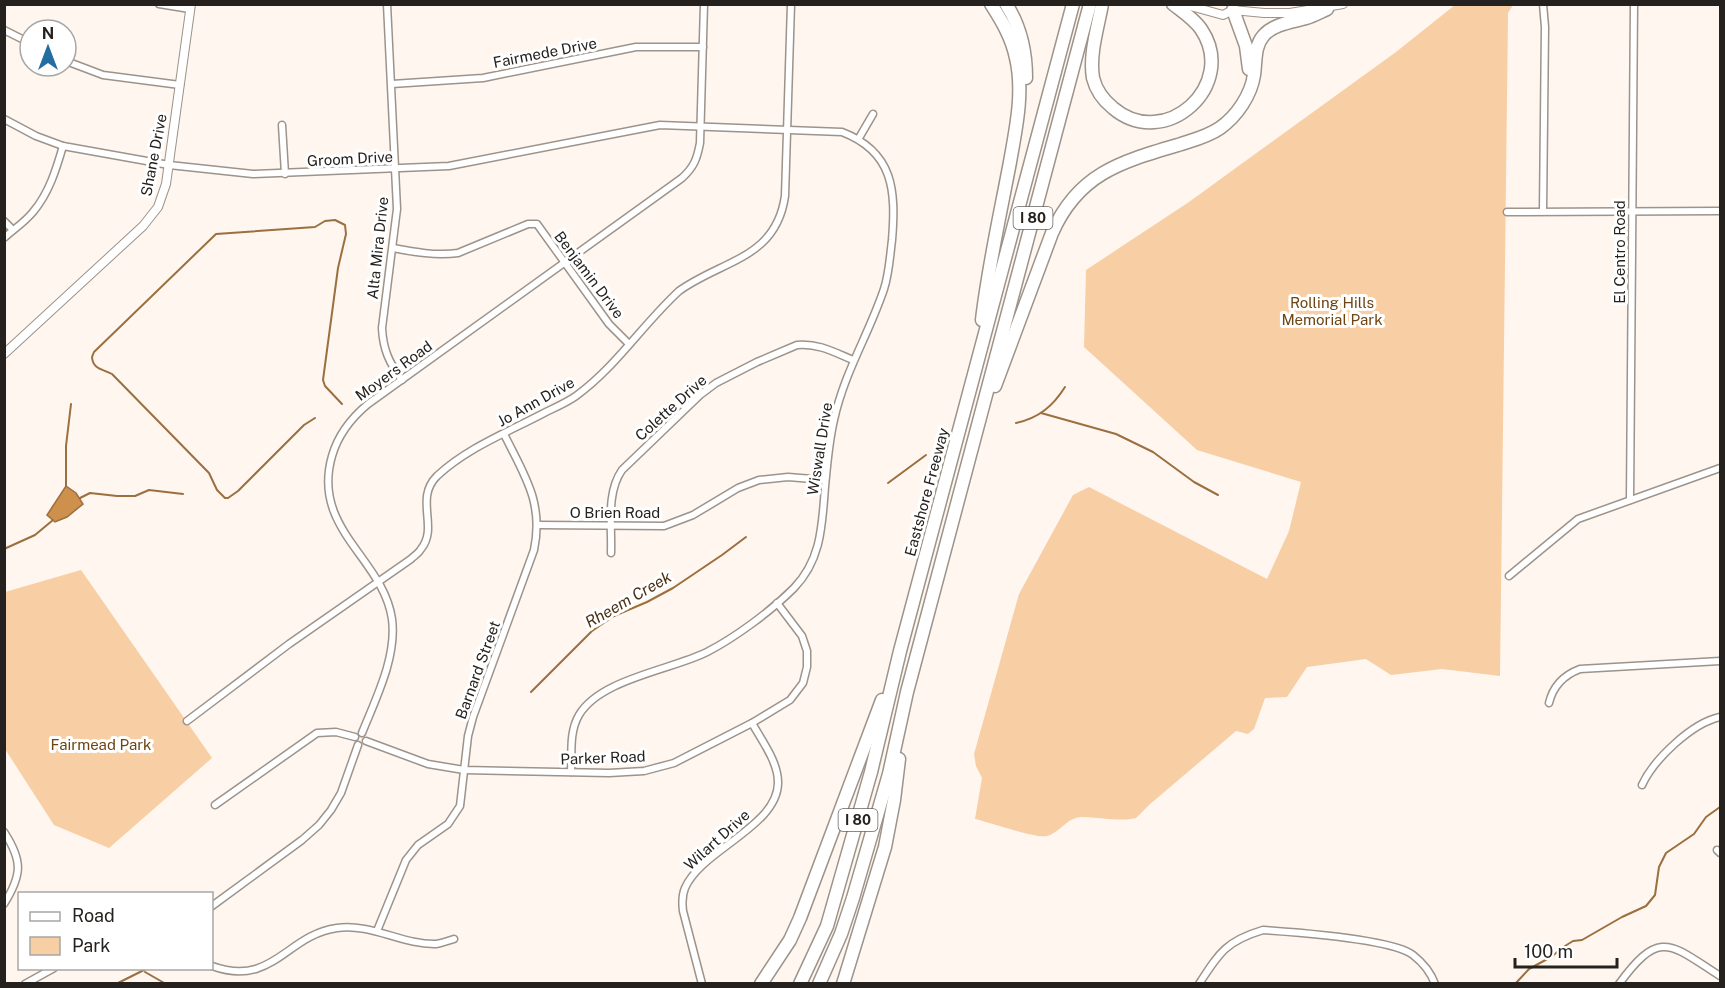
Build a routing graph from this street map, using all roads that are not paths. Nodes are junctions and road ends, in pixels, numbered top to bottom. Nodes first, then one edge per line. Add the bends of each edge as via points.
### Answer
1 (159, 4) edge
2 (387, 4) edge
3 (704, 4) edge
4 (790, 4) edge
5 (991, 4) edge
6 (1006, 4) edge
7 (1064, 4) edge
8 (1073, 4) edge
9 (1090, 4) edge
10 (1102, 4) edge
11 (1173, 4) edge
12 (1183, 4) edge
13 (1343, 4) edge
14 (1543, 4) edge
15 (1634, 4) edge
16 (191, 7) edge
17 (1234, 7) edge
18 (1327, 9) junction
19 (4, 30) edge
20 (18, 36) edge
21 (703, 47) junction
22 (78, 66) edge
23 (392, 84) junction
24 (180, 85) junction
25 (1235, 112) junction
26 (873, 114) dead end
27 (4, 119) edge
28 (1041, 123) junction
29 (282, 125) dead end
30 (701, 126) junction
31 (787, 129) junction
32 (1016, 132) junction
33 (859, 138) junction
34 (63, 146) junction
35 (169, 165) junction
36 (395, 168) junction
37 (285, 174) junction
38 (1543, 211) junction
39 (1632, 211) junction
40 (1720, 211) edge
41 (1507, 212) dead end
42 (4, 221) edge
43 (13, 230) junction
44 (4, 238) edge
45 (393, 248) junction
46 (564, 263) junction
47 (629, 344) junction
48 (4, 354) edge
49 (853, 360) junction
50 (976, 368) junction
51 (402, 380) junction
52 (976, 431) junction
53 (504, 434) junction
54 (1720, 468) edge
55 (825, 480) junction
56 (1630, 500) junction
57 (538, 525) junction
58 (612, 527) junction
59 (611, 553) dead end
60 (1509, 576) dead end
61 (377, 582) junction
62 (777, 603) junction
63 (900, 651) junction
64 (1720, 661) edge
65 (907, 692) junction
66 (1549, 703) dead end
67 (1720, 717) edge
68 (187, 721) dead end
69 (752, 723) junction
70 (363, 733) junction
71 (355, 737) junction
72 (366, 741) junction
73 (358, 745) junction
74 (465, 770) junction
75 (571, 772) junction
76 (1642, 785) dead end
77 (215, 805) dead end
78 (4, 832) edge
79 (4, 904) edge
80 (213, 905) edge
81 (377, 932) junction
82 (454, 939) dead end
83 (213, 966) edge
84 (52, 970) edge
85 (1720, 975) edge
86 (26, 984) edge
87 (702, 984) edge
88 (761, 984) edge
89 (800, 984) edge
90 (819, 984) edge
91 (843, 984) edge
92 (1198, 984) edge
93 (1435, 984) edge
94 (1619, 984) edge

1 - 16 street
2 - 23 street, Alta Mira Drive
3 - 21 street, Moyers Road
4 - 31 street, Jo Ann Drive
5 - 32 highway via 1017,58
6 - 32 highway via 1020,32 1025,56 1024,93
7 - 28 highway
8 - 28 highway, Eastshore Freeway / I 80
9 - 52 highway, I 80
10 - 11 highway via 1092,67 1096,86 1106,102 1123,116 1157,122 1178,116 1193,104 1206,87 1211,68 1205,36
12 - 17 street via 1217,15
13 - 18 street
14 - 38 street
15 - 39 street, El Centro Road
16 - 24 street, Shane Drive
17 - 18 street via 1277,14
17 - 25 highway via 1249,64 1246,90
18 - 25 highway via 1263,36 1256,49 1250,92
19 - 20 street
21 - 23 street, Fairmede Drive via 636,47 483,78
21 - 30 street, Moyers Road
22 - 24 street via 103,75
23 - 36 street, Alta Mira Drive
24 - 35 street, Shane Drive
25 - 52 highway via 1224,126 1205,136 1109,168 1073,196 1052,233
26 - 33 street
27 - 34 street, Groom Drive
28 - 50 highway, Eastshore Freeway / I 80
29 - 37 street
30 - 31 street
30 - 36 street, Groom Drive via 645,127 449,166
30 - 46 street, Moyers Road via 693,167 682,178
31 - 33 street via 842,132
31 - 47 street, Jo Ann Drive via 783,210 768,239 679,291
32 - 50 highway via 985,296
33 - 49 street, Wiswall Drive via 881,159 888,173 893,189 893,225 885,287
34 - 35 street, Groom Drive
34 - 43 street via 43,198
35 - 37 street, Groom Drive
35 - 48 street, Shane Drive via 152,217
36 - 37 street, Groom Drive
36 - 45 street, Alta Mira Drive
38 - 39 street
38 - 41 street
39 - 40 street
39 - 56 street, El Centro Road
42 - 43 street
43 - 44 street
45 - 46 street, Benjamin Drive via 446,255 537,224
45 - 51 street, Alta Mira Drive via 383,345 387,359
46 - 47 street, Benjamin Drive via 609,324
46 - 51 street, Moyers Road
47 - 53 street, Jo Ann Drive via 574,398
49 - 55 street, Wiswall Drive via 834,420
49 - 58 street, Colette Drive via 820,346 797,345 716,383 622,470 612,490
50 - 63 highway, Eastshore Freeway / I 80
51 - 61 street, Moyers Road via 348,424 337,442 328,476 331,502 340,526
52 - 65 highway, I 80
53 - 57 street, Barnard Street via 529,484
53 - 61 street, Jo Ann Drive via 474,449 435,478 425,501 428,527 422,549
54 - 56 street
55 - 58 street, O Brien Road via 759,480 678,522
55 - 62 street, Wiswall Drive via 821,538 816,552 809,569
56 - 60 street via 1578,519
57 - 58 street, O Brien Road
57 - 74 street, Barnard Street via 534,550 473,717
58 - 59 street, Colette Drive
61 - 68 street, Jo Ann Drive
61 - 70 street, Moyers Road via 390,608 393,641
62 - 69 street, Parker Road via 802,636 807,667 803,683 790,700
62 - 75 street, Wiswall Drive via 706,653 593,698 579,715 573,731
63 - 88 highway via 800,918
63 - 89 highway, Eastshore Freeway / I 80 via 838,892
64 - 66 street via 1580,669 1563,678
65 - 90 highway, I 80 via 889,774 853,898
65 - 91 highway via 885,847
67 - 76 street via 1701,725 1674,745 1654,764
69 - 75 street, Parker Road via 674,763 644,771
69 - 87 street, Wilart Drive via 776,768 776,797 765,814 698,870 685,888 683,910
70 - 71 street
70 - 72 street
71 - 73 street
71 - 77 street via 317,733
72 - 73 street
72 - 74 street, Parker Road via 428,764
73 - 80 street via 341,793 320,825
74 - 75 street, Parker Road
74 - 81 street, Barnard Street via 460,806 448,824 418,844 406,860
78 - 79 street via 18,860 15,887
81 - 82 street via 437,944
81 - 83 street via 336,928 319,932 269,965 253,970
84 - 86 street
85 - 94 street via 1667,946 1641,956
92 - 93 street via 1228,945 1263,930 1391,945 1412,954 1432,975

